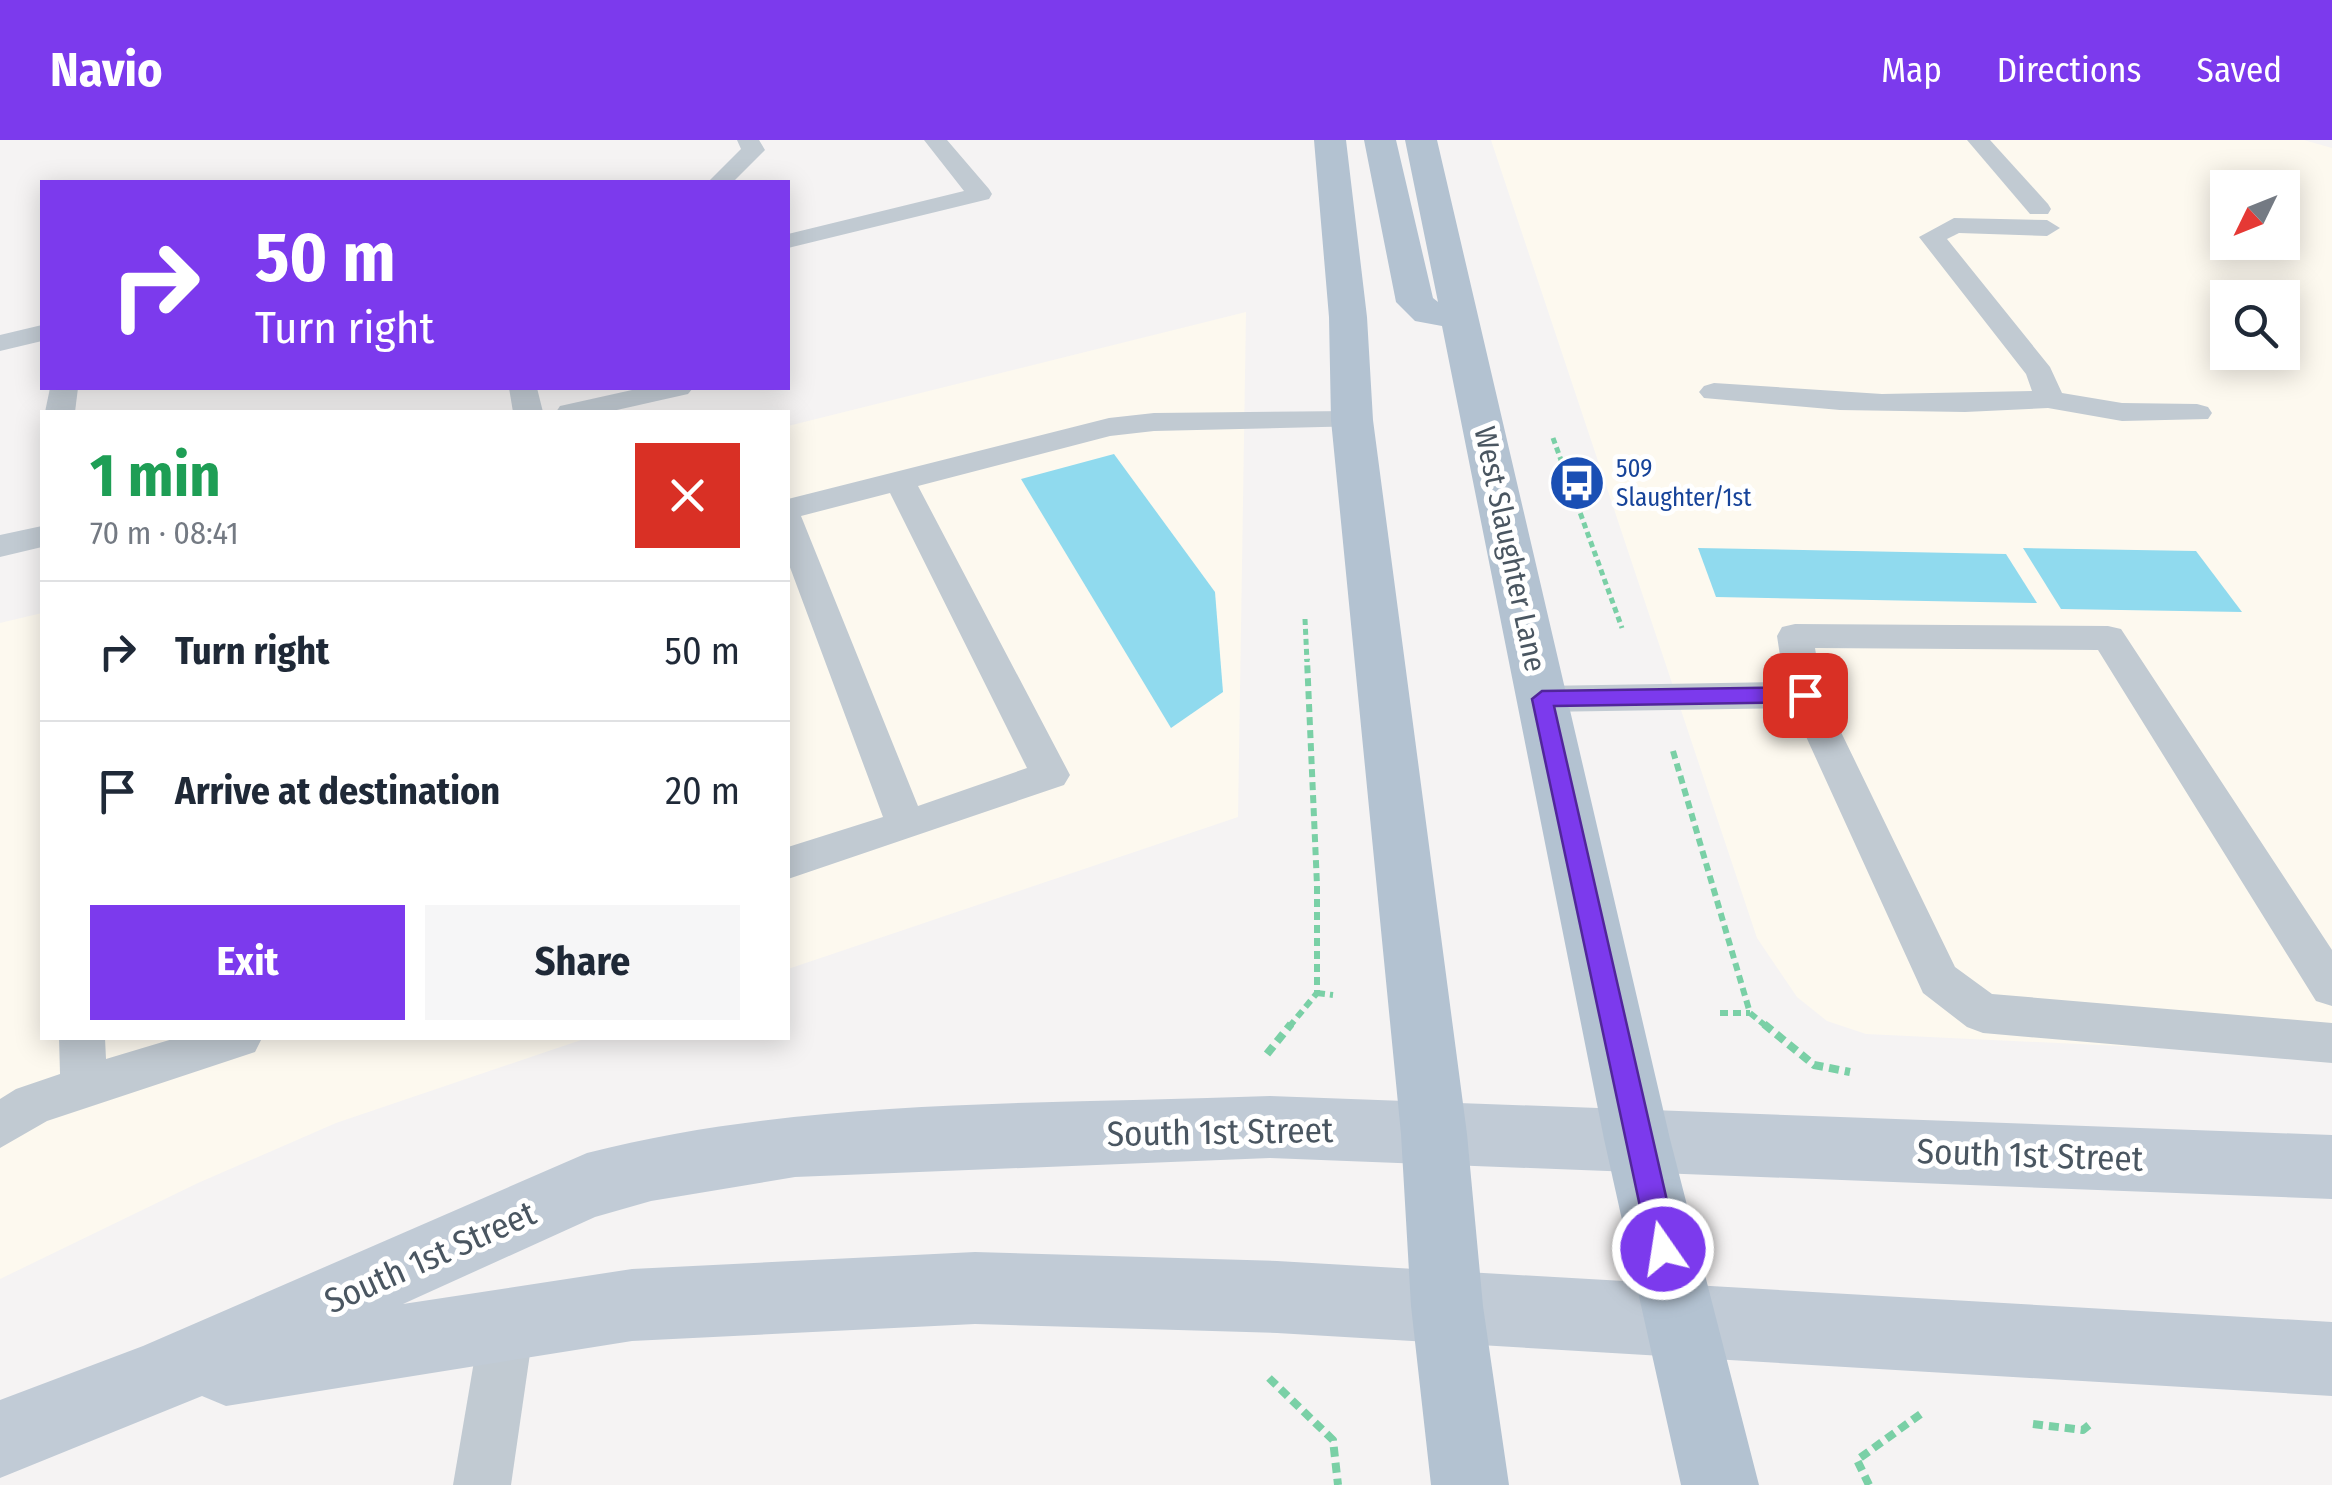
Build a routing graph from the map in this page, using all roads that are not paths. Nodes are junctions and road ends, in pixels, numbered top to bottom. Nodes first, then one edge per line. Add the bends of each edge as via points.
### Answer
1 (750, 140) edge
2 (935, 140) edge
3 (1330, 140) edge
4 (1380, 140) edge
5 (1421, 140) edge
6 (1978, 140) edge
7 (722, 180) edge
8 (790, 241) edge
9 (1459, 316) junction
10 (40, 334) edge
11 (0, 343) edge
12 (669, 390) edge
13 (1714, 392) dead end
14 (2049, 399) junction
15 (580, 410) edge
16 (2197, 413) dead end
17 (1352, 420) junction
18 (899, 480) junction
19 (790, 508) edge
20 (790, 525) edge
21 (40, 532) edge
22 (0, 546) edge
23 (1805, 695) junction
24 (1542, 699) junction
25 (906, 826) junction
26 (790, 863) edge
27 (2332, 986) edge
28 (82, 1040) edge
29 (233, 1040) edge
30 (2332, 1042) edge
31 (84, 1087) junction
32 (0, 1126) edge
33 (1434, 1134) junction
34 (1637, 1140) junction
35 (2332, 1167) edge
36 (1447, 1306) junction
37 (1681, 1322) junction
38 (506, 1326) junction
39 (2332, 1359) edge
40 (154, 1380) junction
41 (0, 1438) edge
42 (482, 1485) edge
43 (1470, 1485) edge
44 (1720, 1485) edge

1 - 7 lane via 753,150
2 - 8 lane via 980,194
3 - 17 main road
4 - 9 main road via 1415,302 1428,313
5 - 9 main road, West Slaughter Lane
6 - 14 lane via 2043,218 1954,225 1932,237 2040,373
9 - 24 main road, West Slaughter Lane
10 - 11 lane
12 - 15 lane
13 - 14 lane via 1987,404
14 - 16 lane via 2120,413
17 - 18 lane via 1109,427
17 - 33 main road
18 - 19 lane
18 - 25 lane via 1050,774
20 - 25 lane
21 - 22 lane
23 - 24 lane
23 - 27 lane via 1795,636 2108,638
23 - 30 lane via 1939,980 1983,1012
24 - 34 main road, West Slaughter Lane
25 - 26 lane
28 - 31 lane
29 - 31 lane
31 - 32 lane via 33,1104
33 - 34 main road, South 1st Street
33 - 36 main road
33 - 40 main road, South 1st Street via 1270,1127 795,1146 650,1170 587,1186
34 - 35 main road, South 1st Street
34 - 37 main road, West Slaughter Lane
36 - 37 main road, South 1st Street
36 - 38 main road, South 1st Street via 975,1288 632,1306
36 - 43 main road
37 - 39 main road, South 1st Street
37 - 44 main road, West Slaughter Lane
38 - 40 main road, South 1st Street
38 - 42 lane
40 - 41 main road, South 1st Street

